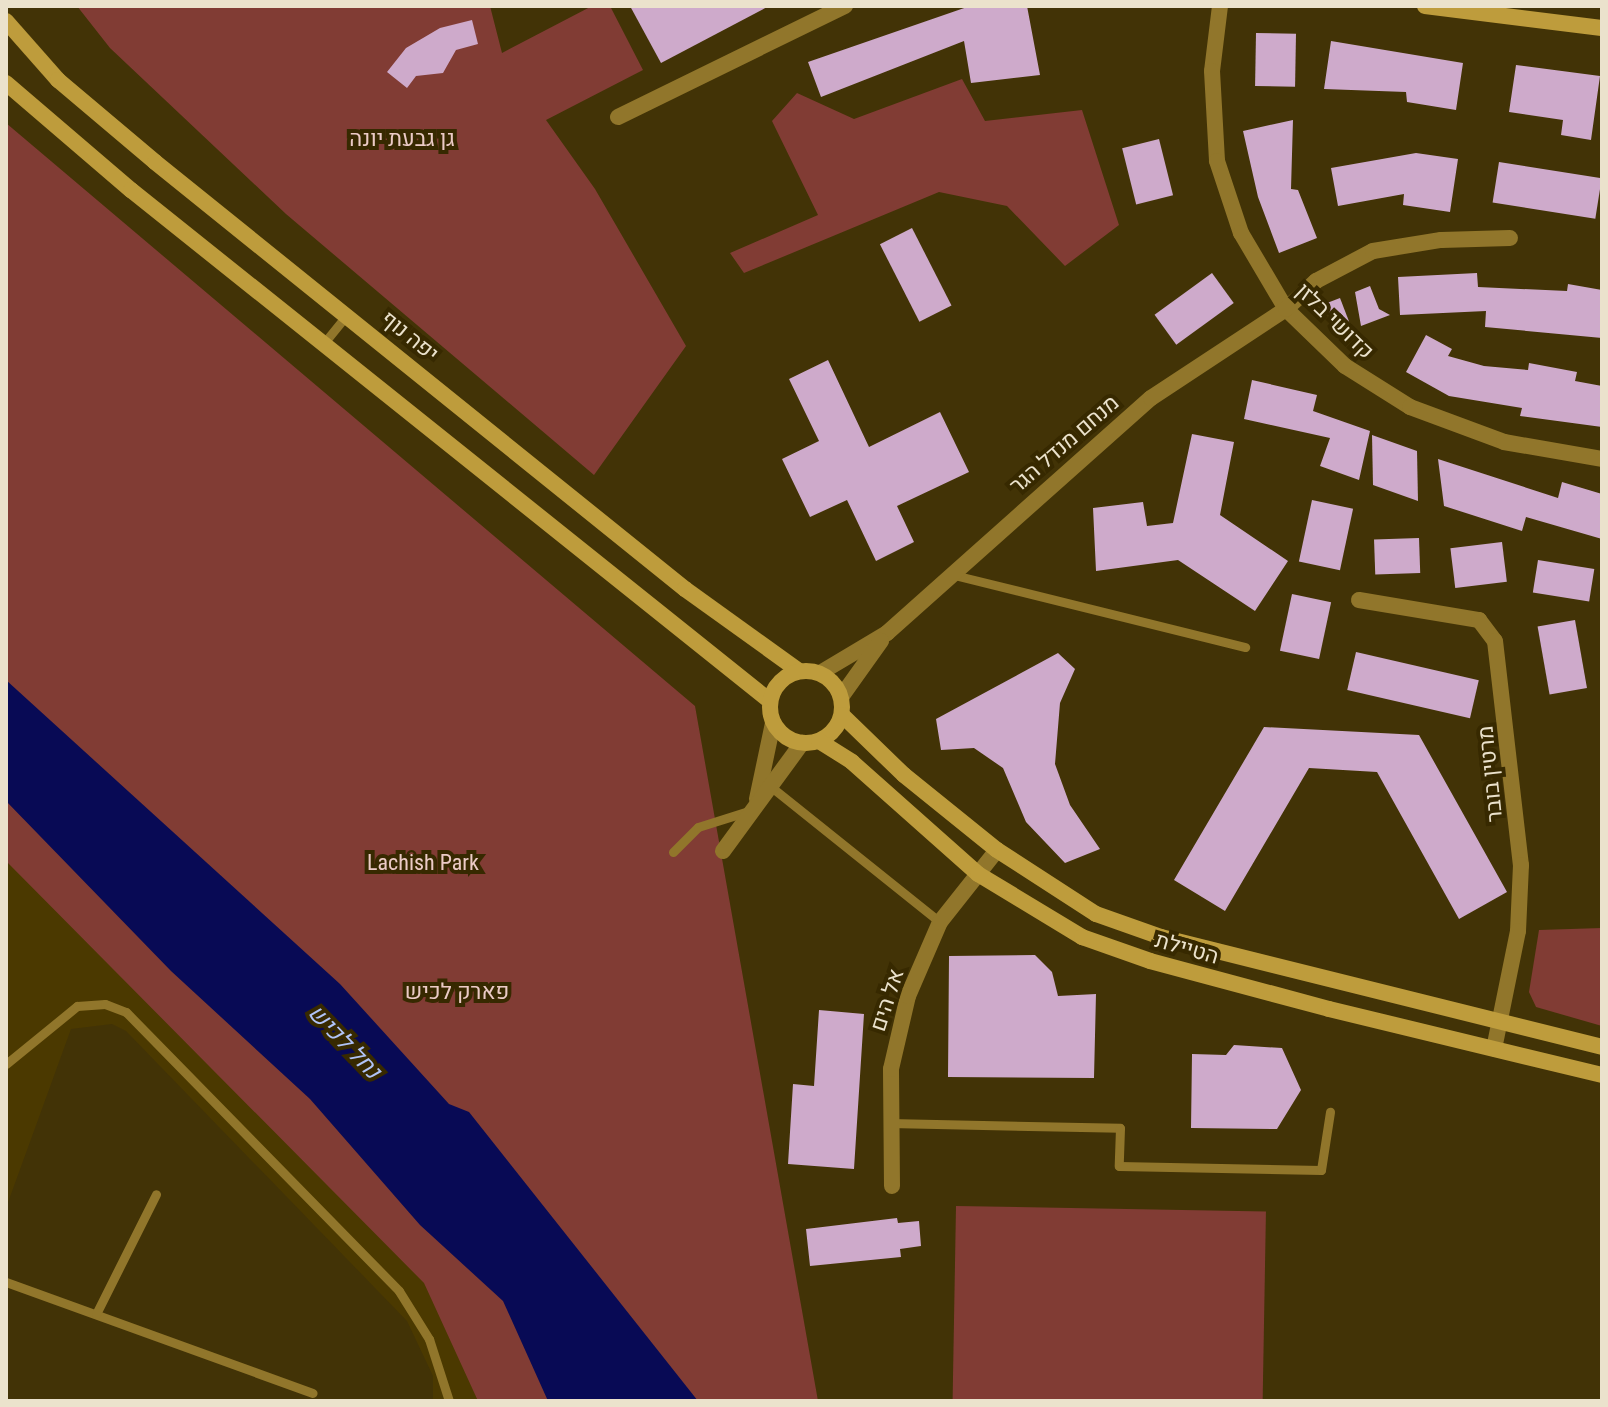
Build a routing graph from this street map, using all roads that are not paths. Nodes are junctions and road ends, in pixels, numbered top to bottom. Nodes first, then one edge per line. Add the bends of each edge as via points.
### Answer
1 (845, 6) edge
2 (1220, 6) edge
3 (1425, 6) edge
4 (6, 21) edge
5 (1602, 28) edge
6 (6, 83) edge
7 (618, 117) dead end
8 (1510, 238) dead end
9 (1286, 309) junction
10 (348, 313) junction
11 (324, 343) junction
12 (1602, 459) edge
13 (951, 574) junction
14 (1359, 600) dead end
15 (887, 633) junction
16 (1245, 647) dead end
17 (799, 671) junction
18 (820, 673) junction
19 (841, 697) junction
20 (770, 701) junction
21 (842, 715) junction
22 (773, 723) junction
23 (819, 741) junction
24 (802, 743) junction
25 (770, 786) junction
26 (754, 809) junction
27 (997, 850) junction
28 (723, 851) dead end
29 (673, 852) dead end
30 (978, 874) junction
31 (940, 922) junction
32 (1499, 1022) junction
33 (1602, 1047) edge
34 (1494, 1049) junction
35 (6, 1064) edge
36 (1602, 1075) edge
37 (1330, 1112) dead end
38 (889, 1123) junction
39 (892, 1186) dead end
40 (156, 1194) dead end
41 (6, 1282) edge
42 (96, 1314) junction
43 (313, 1393) dead end
44 (449, 1401) edge

1 - 7 street
2 - 9 street, קדושי בלזן via 1212,71 1217,161 1241,233
3 - 5 main road
4 - 10 main road, יפה נוף via 58,80
6 - 11 main road
8 - 9 street, מנחם מנדל הגר via 1441,240 1373,251 1316,281
9 - 12 street, קדושי בלזן via 1345,366 1410,407 1504,442
9 - 13 street, מנחם מנדל הגר via 1151,398
10 - 11 lane
10 - 17 main road, יפה נוף via 685,589
11 - 20 main road
13 - 15 street, מנחם מנדל הגר
13 - 16 lane
14 - 32 street, מרטין בובר via 1479,620 1495,641 1521,865 1518,931
15 - 18 street
15 - 19 street
17 - 18 main road
17 - 20 main road via 780,682
18 - 19 main road
19 - 21 main road
20 - 22 main road
21 - 23 main road via 833,732
21 - 27 main road, הטיילת via 904,775
22 - 24 main road via 785,737
22 - 26 street
23 - 24 main road
23 - 30 main road, הטיילת via 852,762
24 - 25 street
25 - 26 street
25 - 31 lane
26 - 28 street
26 - 29 lane via 698,827
27 - 30 street, אל הים
27 - 32 main road, הטיילת via 1067,897 1127,927
30 - 31 street, אל הים
30 - 34 main road, הטיילת via 1053,922 1112,949
31 - 38 street, אל הים via 899,1030
32 - 33 main road, הטיילת
32 - 34 street, מרטין בובר
34 - 36 main road, הטיילת
35 - 44 lane via 77,1006 105,1004 126,1012 399,1291 429,1339
37 - 38 lane via 1321,1170 1119,1166 1120,1128
38 - 39 street, אל הים
40 - 42 lane
41 - 42 lane
42 - 43 lane

